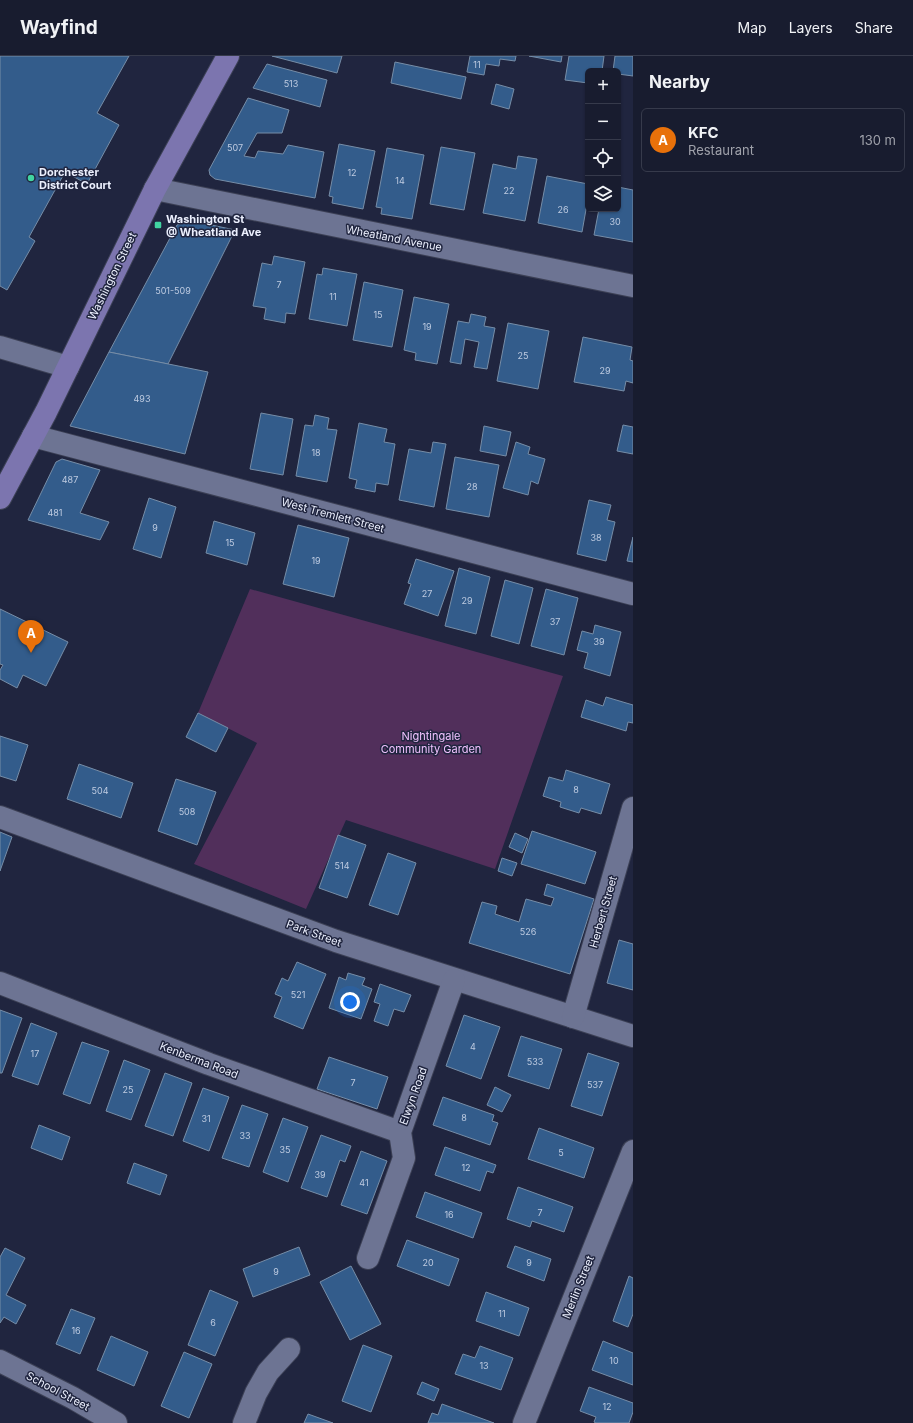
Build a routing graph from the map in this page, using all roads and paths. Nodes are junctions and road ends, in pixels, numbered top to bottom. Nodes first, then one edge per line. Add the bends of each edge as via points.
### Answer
1 (228, 56) edge
2 (155, 190) junction
3 (633, 286) edge
4 (0, 348) edge
5 (68, 367) junction
6 (33, 436) junction
7 (0, 498) edge
8 (633, 594) edge
9 (633, 808) edge
10 (0, 817) edge
11 (454, 980) junction
12 (0, 983) edge
13 (573, 1016) junction
14 (633, 1036) edge
15 (400, 1132) junction
16 (633, 1151) edge
17 (368, 1258) dead end
18 (289, 1350) dead end
19 (0, 1361) edge
20 (116, 1423) edge
21 (244, 1423) edge
22 (524, 1423) edge

1 - 2 main road, Washington Street
2 - 3 street, Wheatland Avenue
2 - 5 main road, Washington Street
4 - 5 street
5 - 6 main road, Washington Street
6 - 7 main road, Washington Street
6 - 8 street, West Tremlett Street
9 - 13 street, Herbert Street
10 - 11 street, Park Street via 336,941
11 - 13 street, Park Street
11 - 15 street, Elwyn Road
12 - 15 street, Kenberma Road via 209,1064
13 - 14 street, Park Street
15 - 17 street, Elwyn Road via 404,1158
16 - 22 street, Merlin Street
18 - 21 street via 268,1372
19 - 20 street, School Street

